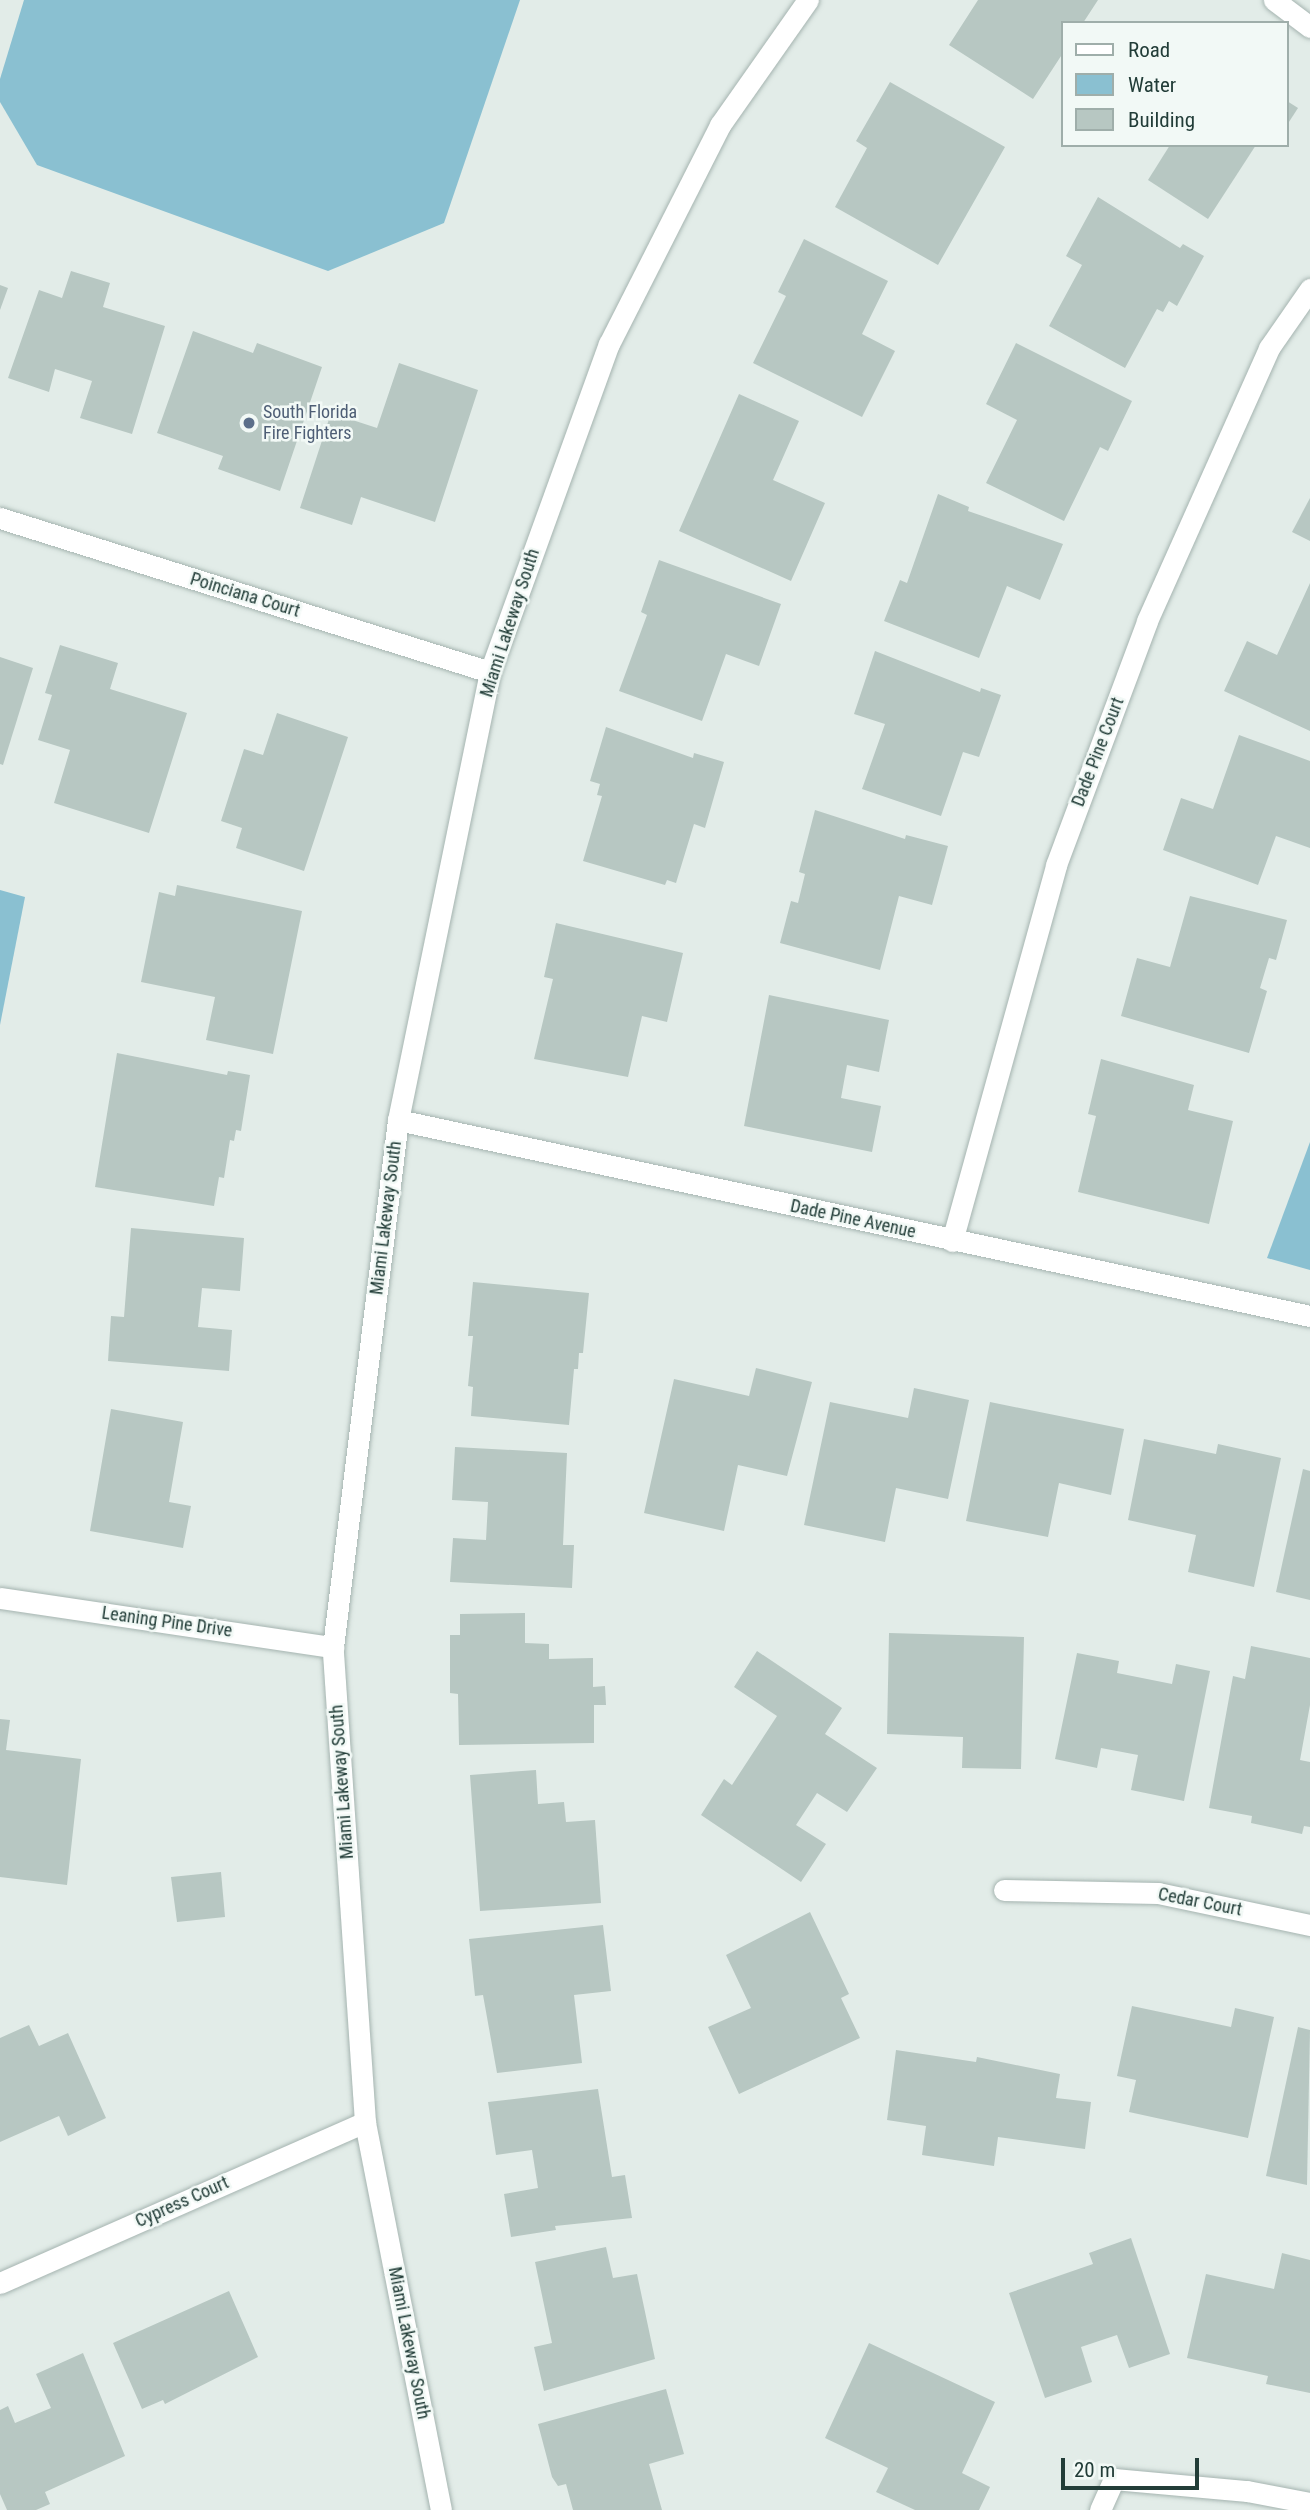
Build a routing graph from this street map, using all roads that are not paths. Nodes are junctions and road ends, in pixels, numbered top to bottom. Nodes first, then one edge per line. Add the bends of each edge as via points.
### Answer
1 (808, 0) edge
2 (1274, 0) edge
3 (1310, 27) edge
4 (1310, 289) edge
5 (0, 518) edge
6 (490, 672) junction
7 (398, 1120) junction
8 (952, 1241) junction
9 (1310, 1315) edge
10 (0, 1598) edge
11 (333, 1647) junction
12 (1004, 1890) dead end
13 (1310, 1925) edge
14 (365, 2122) junction
15 (0, 2283) edge
16 (1310, 2503) edge
17 (441, 2510) edge
18 (1100, 2510) edge

1 - 6 street, Miami Lakeway South via 720,125 609,344
2 - 3 street
4 - 8 street, Dade Pine Court via 1269,348 1147,621 1060,852
5 - 6 street, Poinciana Court
6 - 7 street, Miami Lakeway South
7 - 8 street, Dade Pine Avenue
7 - 11 street, Miami Lakeway South
8 - 9 street, Dade Pine Avenue
10 - 11 street, Leaning Pine Drive
11 - 14 street, Miami Lakeway South
12 - 13 street, Cedar Court via 1158,1893
14 - 15 street, Cypress Court
14 - 17 street, Miami Lakeway South
16 - 18 street via 1247,2491 1114,2479

